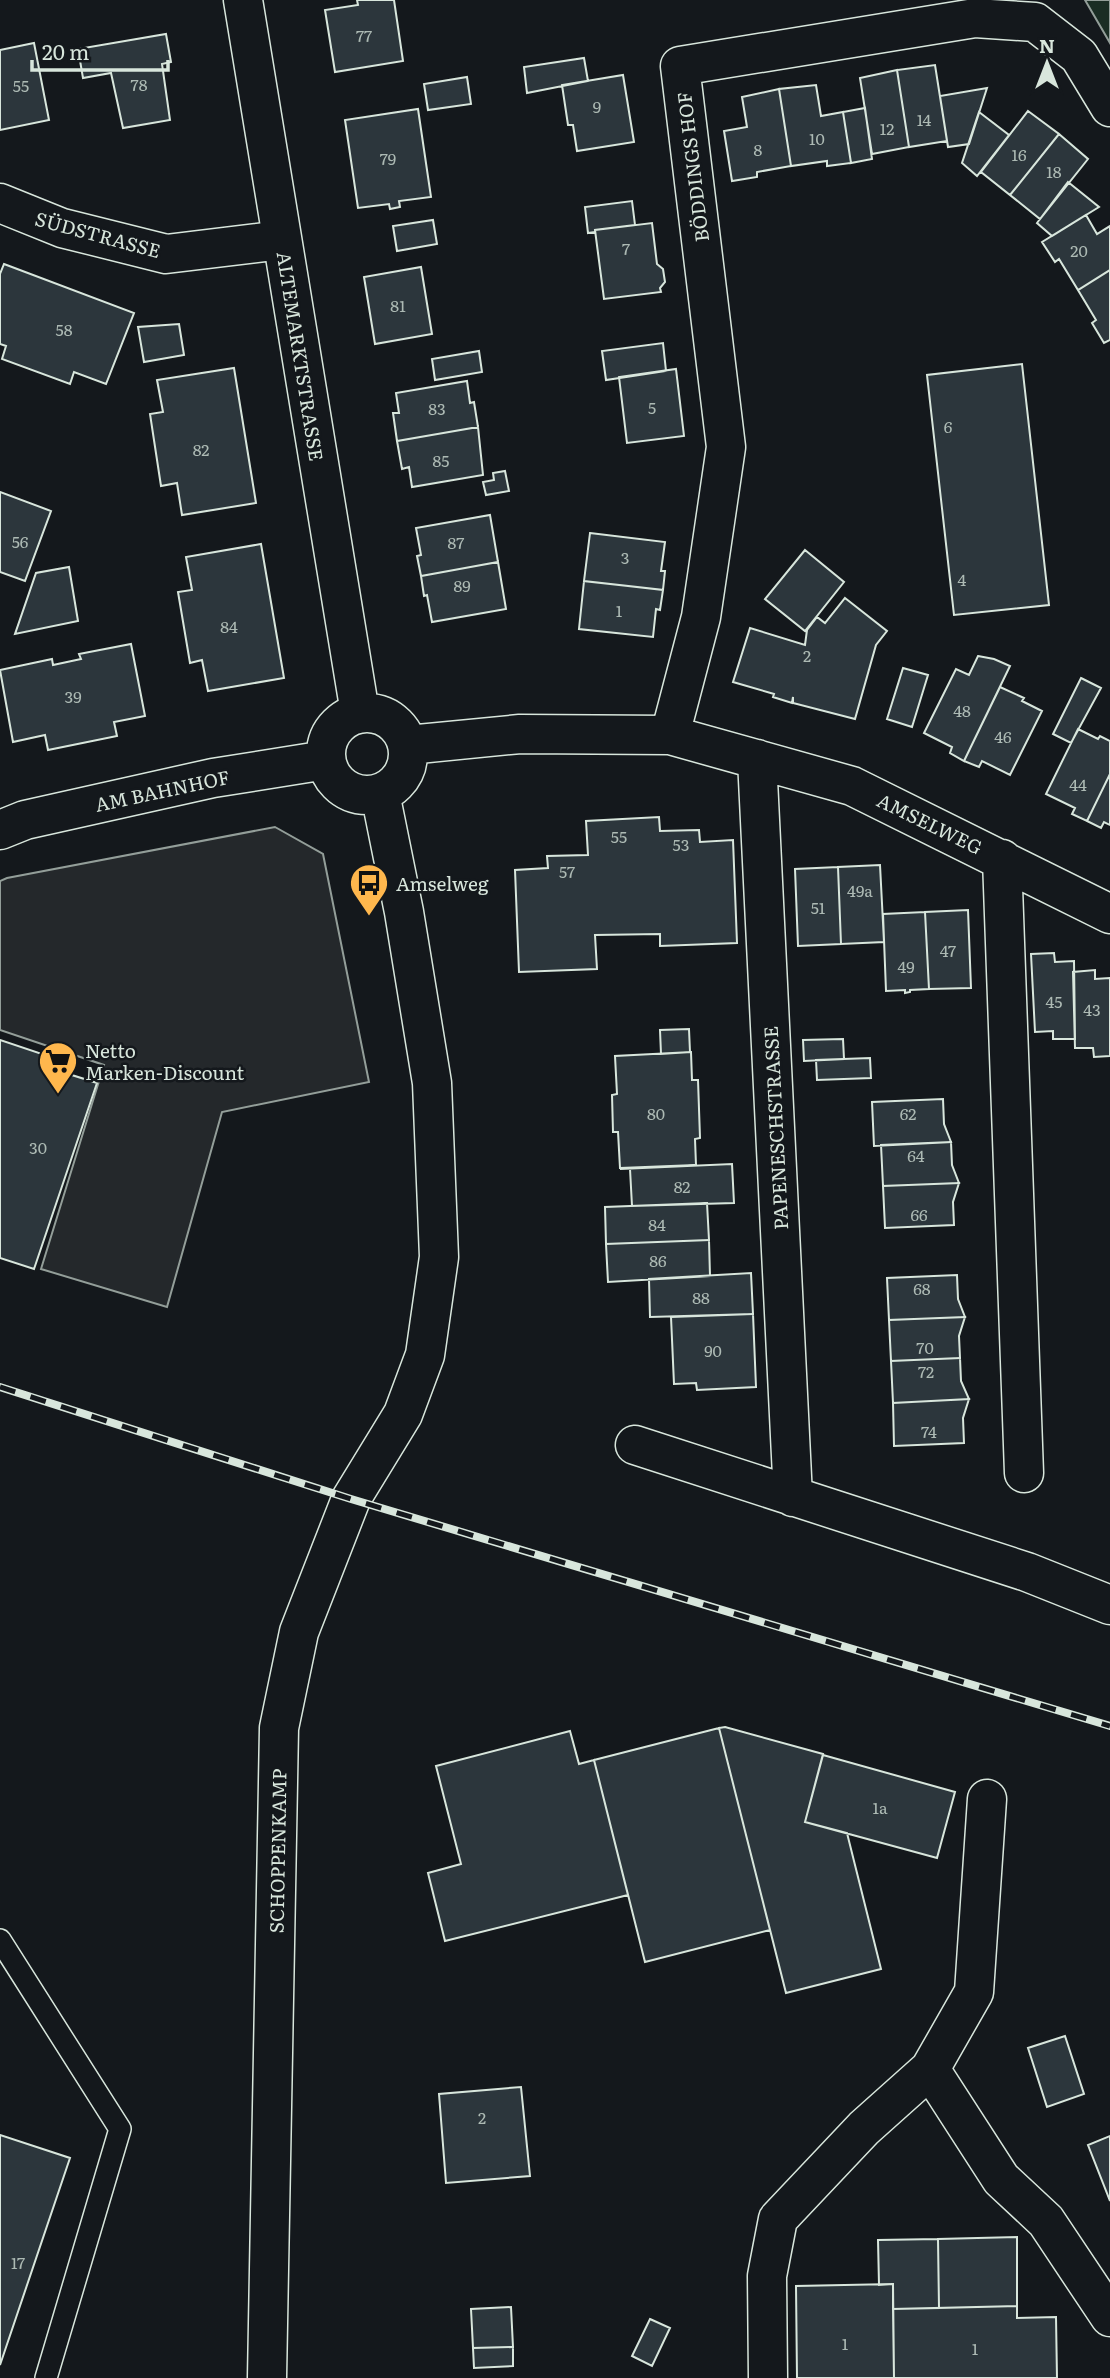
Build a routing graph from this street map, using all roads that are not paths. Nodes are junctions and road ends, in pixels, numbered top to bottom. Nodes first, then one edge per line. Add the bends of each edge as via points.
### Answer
1 (243, 0) edge
2 (1110, 107) edge
3 (0, 203) edge
4 (282, 240) junction
5 (360, 713) junction
6 (670, 736) junction
7 (408, 745) junction
8 (757, 759) junction
9 (326, 760) junction
10 (380, 793) junction
11 (0, 830) edge
12 (1002, 859) junction
13 (1110, 914) edge
14 (635, 1445) dead end
15 (1024, 1473) dead end
16 (793, 1497) junction
17 (1110, 1605) edge
18 (987, 1799) dead end
19 (0, 1940) edge
20 (930, 2069) junction
21 (1110, 2317) edge
22 (46, 2378) edge
23 (267, 2378) edge
24 (768, 2378) edge

1 - 4 street, ALTEMARKTSTRASSE
2 - 6 street, BÖDDINGS HOF via 1079,55 1035,22 975,18 680,66 726,447 701,617
3 - 4 street, SÜDSTRASSE via 62,228 166,254
4 - 5 street, ALTEMARKTSTRASSE
5 - 7 street via 381,714 396,723
5 - 9 street via 336,726 328,739
6 - 7 street, AMSELWEG via 520,734
6 - 8 street, AMSELWEG
7 - 10 street via 405,771 395,785
8 - 12 street, AMSELWEG via 852,786
8 - 16 street, PAPENESCHSTRASSE
9 - 10 street via 337,783 350,792
9 - 11 street, AM BAHNHOF via 213,778 25,820
10 - 23 street, SCHOPPENKAMP via 432,1083 439,1256 425,1354 403,1414 351,1499 299,1632 279,1728
12 - 13 street, AMSELWEG
12 - 15 street
14 - 16 street
16 - 17 street via 1027,1572
18 - 20 street via 974,1992
19 - 22 lane via 120,2129
20 - 21 street via 1001,2179 1046,2221
20 - 24 street via 864,2128 778,2219 767,2276

